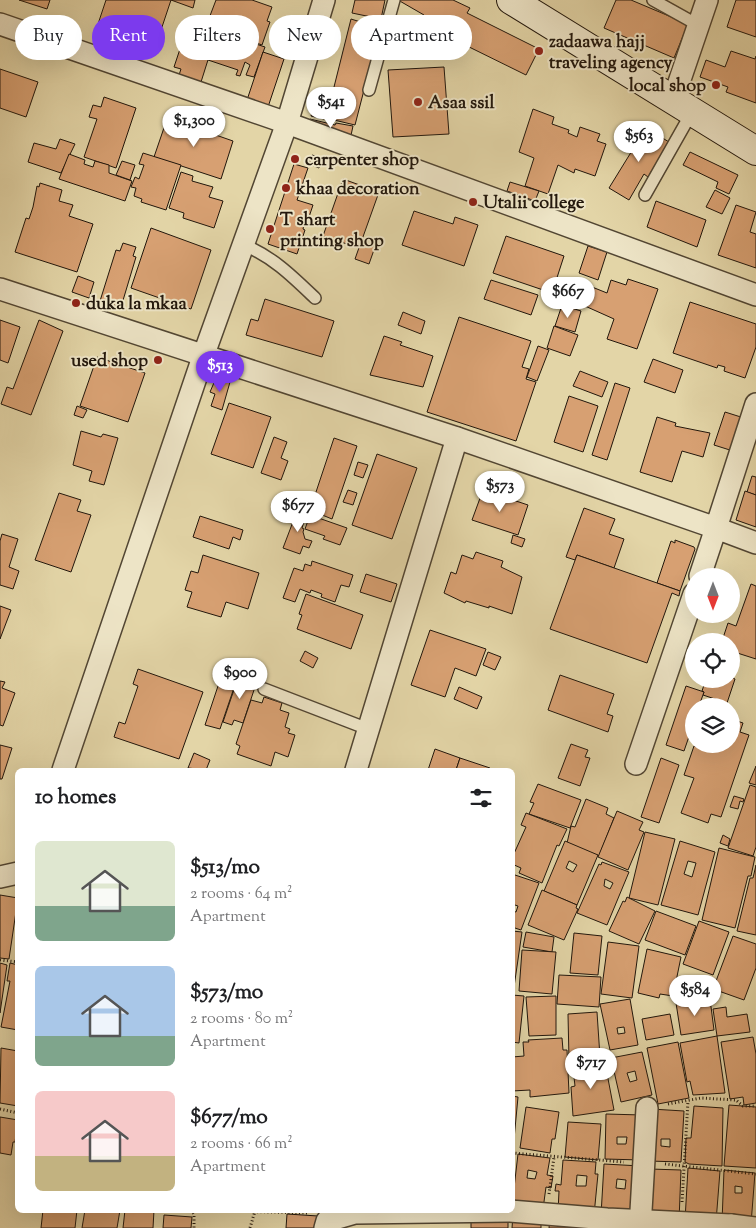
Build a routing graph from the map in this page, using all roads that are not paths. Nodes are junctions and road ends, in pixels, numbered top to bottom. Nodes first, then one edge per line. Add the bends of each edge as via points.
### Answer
1 (324, 0) edge
2 (394, 0) edge
3 (653, 0) edge
4 (707, 0) edge
5 (525, 4) edge
6 (0, 24) edge
7 (698, 25) junction
8 (369, 90) dead end
9 (683, 106) junction
10 (287, 123) junction
11 (756, 151) edge
12 (645, 195) dead end
13 (244, 245) junction
14 (0, 289) edge
15 (756, 295) edge
16 (315, 298) dead end
17 (204, 354) junction
18 (756, 404) edge
19 (457, 438) junction
20 (716, 528) junction
21 (756, 544) edge
22 (703, 568) edge
23 (685, 620) edge
24 (264, 689) dead end
25 (368, 729) junction
26 (636, 764) dead end
27 (65, 768) edge
28 (357, 768) edge
29 (15, 874) edge
30 (0, 877) edge
31 (647, 1108) road end
32 (515, 1212) edge
33 (478, 1213) edge
34 (332, 1222) edge
35 (640, 1224) edge
36 (731, 1227) edge
37 (756, 1228) edge

1 - 10 street
2 - 8 lane
3 - 7 lane
4 - 7 street
5 - 9 main road
6 - 10 street
7 - 9 street
9 - 11 main road
9 - 12 lane
10 - 13 street
10 - 15 street
13 - 16 lane via 283,267
13 - 17 street
14 - 17 street
17 - 19 street
17 - 27 street
18 - 20 street
19 - 20 street
19 - 25 street
20 - 21 street
20 - 22 street
23 - 26 street
24 - 25 lane
25 - 28 street
29 - 30 street
31 - 35 street
32 - 35 street
33 - 34 street
35 - 36 street
36 - 37 street

